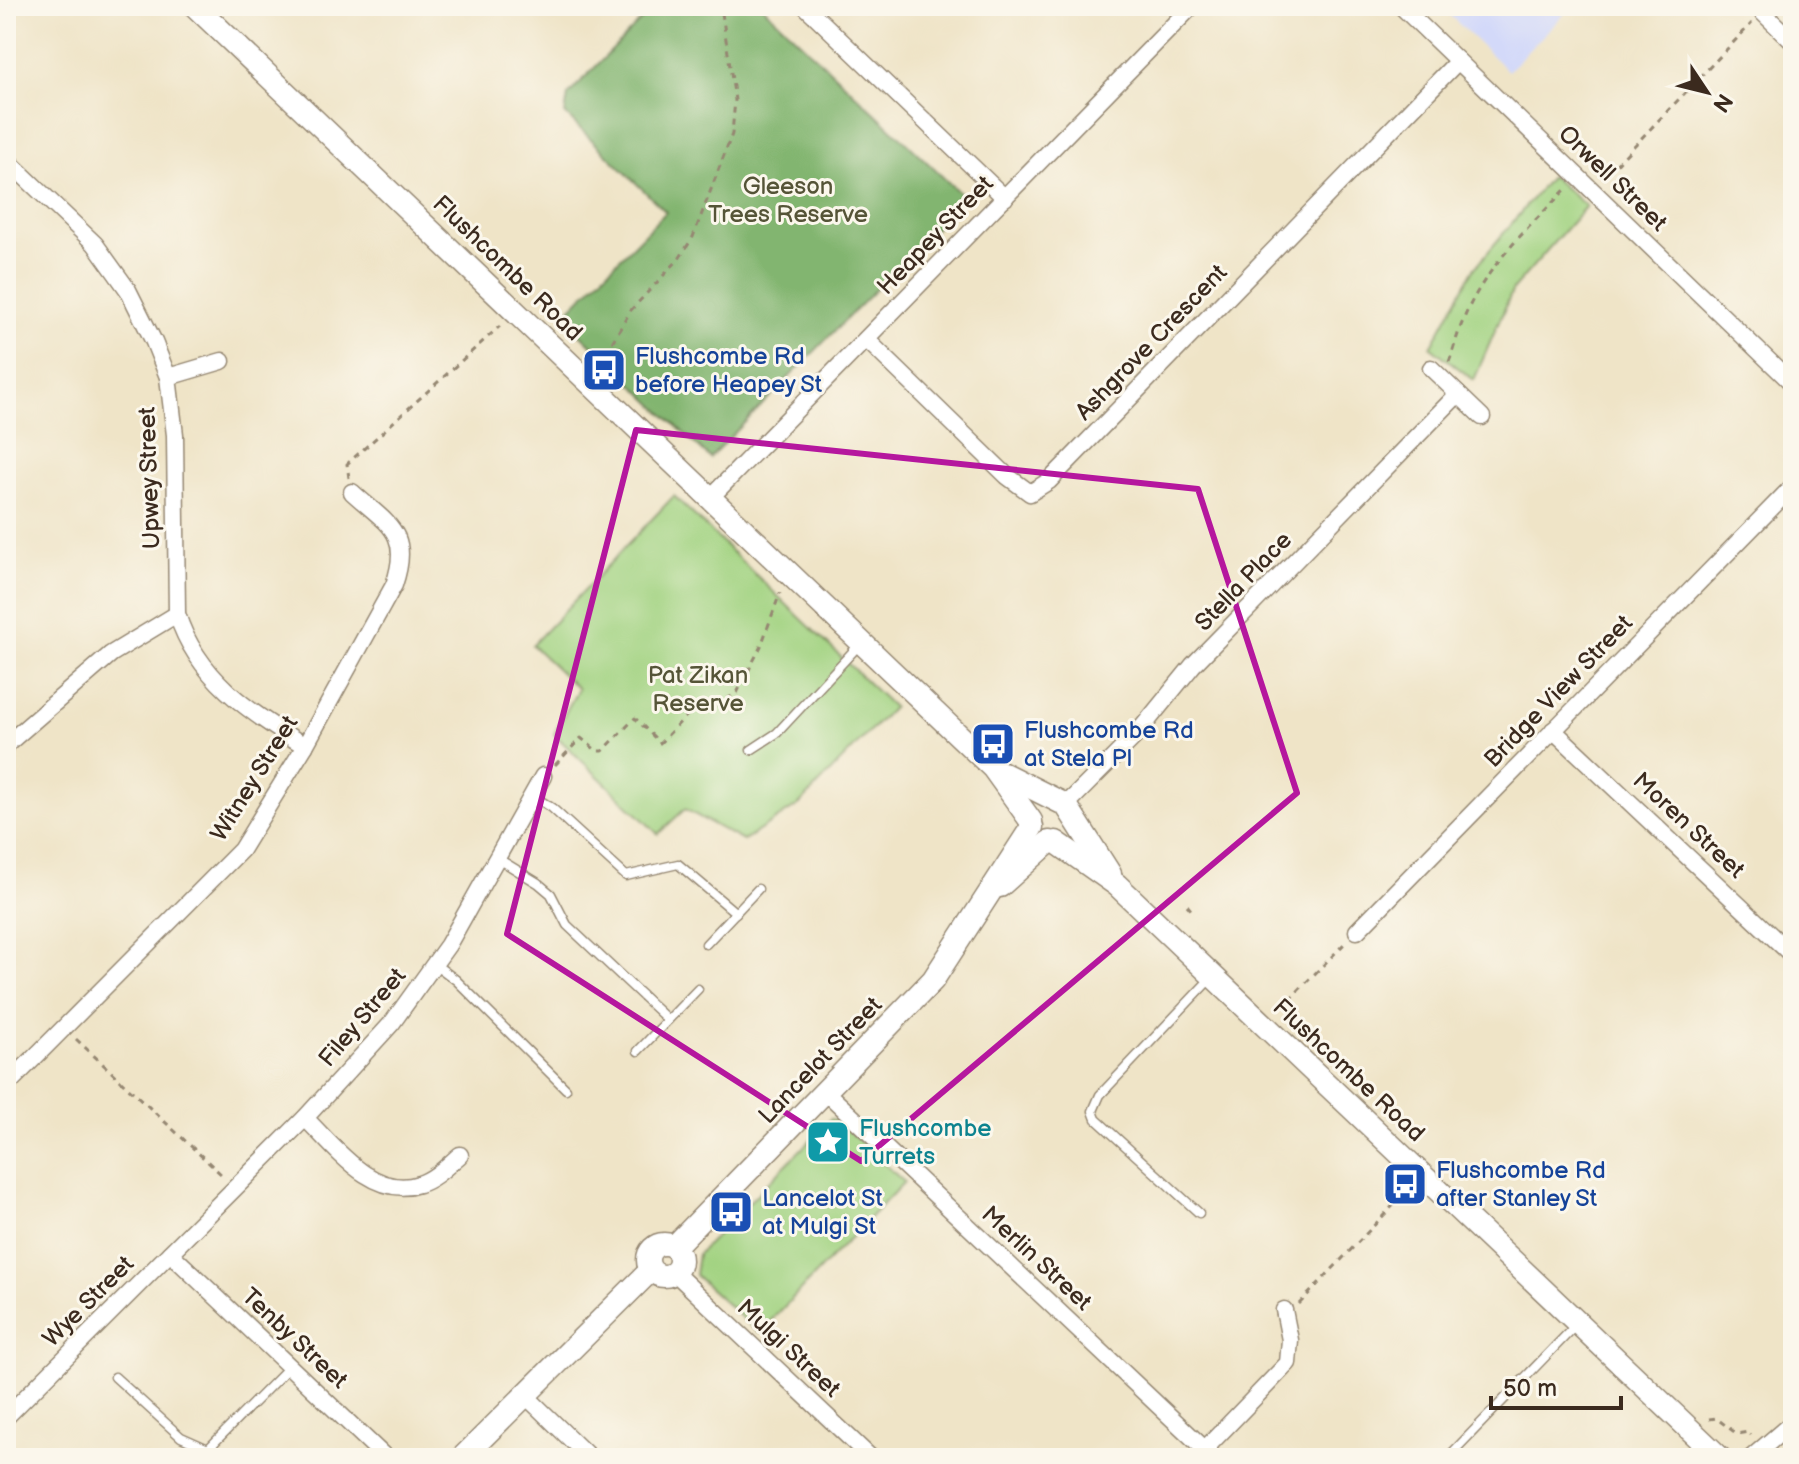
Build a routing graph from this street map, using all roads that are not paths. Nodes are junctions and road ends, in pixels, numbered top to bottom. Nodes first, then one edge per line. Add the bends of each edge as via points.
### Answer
1 (195, 6) edge
2 (805, 6) edge
3 (1192, 6) edge
4 (1401, 6) edge
5 (1758, 8) edge
6 (1793, 42) edge
7 (1458, 61) junction
8 (6, 159) edge
9 (1005, 198) junction
10 (867, 340) junction
11 (222, 361) dead end
12 (1437, 374) road end
13 (168, 377) junction
14 (1793, 384) edge
15 (1458, 394) junction
16 (1482, 417) dead end
17 (1793, 486) edge
18 (352, 492) road end
19 (711, 497) junction
20 (177, 614) junction
21 (863, 642) junction
22 (1553, 730) junction
23 (6, 745) edge
24 (305, 746) junction
25 (751, 750) dead end
26 (993, 768) junction
27 (543, 776) road end
28 (532, 795) junction
29 (1066, 808) junction
30 (1032, 824) junction
31 (1053, 842) junction
32 (497, 858) junction
33 (1117, 885) junction
34 (758, 889) dead end
35 (987, 897) junction
36 (736, 913) junction
37 (1357, 931) road end
38 (706, 944) dead end
39 (1793, 956) edge
40 (436, 965) junction
41 (1213, 976) junction
42 (698, 989) dead end
43 (668, 1020) junction
44 (638, 1051) dead end
45 (6, 1086) edge
46 (566, 1089) dead end
47 (826, 1092) junction
48 (305, 1118) junction
49 (460, 1155) dead end
50 (1199, 1213) dead end
51 (674, 1247) junction
52 (170, 1253) junction
53 (651, 1270) junction
54 (675, 1273) junction
55 (1284, 1310) road end
56 (1579, 1322) junction
57 (290, 1366) junction
58 (115, 1377) dead end
59 (525, 1395) junction
60 (6, 1417) edge
61 (1793, 1422) edge
62 (208, 1449) junction
63 (1210, 1454) edge
64 (217, 1458) edge
65 (386, 1458) edge
66 (462, 1458) edge
67 (590, 1458) edge
68 (871, 1458) edge
69 (1458, 1458) edge
70 (1720, 1458) edge
71 (1751, 1458) edge

1 - 19 street, Flushcombe Road
2 - 9 street
3 - 9 street, Heapey Street
4 - 7 street, Orwell Street
5 - 6 street
7 - 10 street, Ashgrove Crescent via 1049,481 1030,493
7 - 14 street, Orwell Street
8 - 13 street, Upwey Street via 95,244 128,290
9 - 10 street, Heapey Street
10 - 19 street, Heapey Street
11 - 13 street
12 - 15 street
13 - 20 street, Upwey Street via 175,435
15 - 16 street
15 - 29 street, Stella Place via 1193,665
17 - 22 street, Bridge View Street
18 - 24 street, Witney Street via 389,526 401,544 402,563
19 - 21 street, Flushcombe Road
20 - 23 street via 111,654
20 - 24 street, Upwey Street via 204,668 246,710
21 - 25 lane via 777,733
21 - 26 street, Flushcombe Road
22 - 37 street, Bridge View Street
22 - 39 street, Moren Street
24 - 45 street, Witney Street via 241,850
26 - 29 street, Flushcombe Road
26 - 30 street, Flushcombe Road
27 - 28 street, Filey Street
28 - 32 street, Filey Street
28 - 36 lane via 626,876 678,864
29 - 30 street via 1039,804
29 - 31 street via 1071,831
29 - 33 street, Flushcombe Road
30 - 31 street via 1038,837
30 - 35 street, Lancelot Street
31 - 33 street, Flushcombe Road
31 - 35 street, Lancelot Street
32 - 40 street, Filey Street
32 - 43 lane via 551,894 567,925
33 - 41 street, Flushcombe Road
34 - 36 lane
35 - 47 street, Lancelot Street via 933,980
36 - 38 lane
40 - 46 lane
40 - 48 street, Filey Street via 377,1041
41 - 50 lane via 1100,1095 1093,1111
41 - 56 street, Flushcombe Road
42 - 43 lane
43 - 44 lane
47 - 51 street, Lancelot Street
47 - 63 street, Merlin Street
48 - 49 street via 358,1169 387,1185 419,1185
48 - 52 street, Filey Street
51 - 53 street via 661,1244 652,1250
51 - 54 street via 681,1259
52 - 57 street, Tenby Street
52 - 60 street, Wye Street
53 - 54 street via 659,1276
53 - 59 street
54 - 68 street, Mulgi Street
55 - 63 street via 1288,1363
56 - 69 lane via 1452,1453
56 - 70 street, Flushcombe Road
57 - 62 lane
57 - 65 street, Tenby Street
58 - 62 lane via 181,1437
59 - 66 street
59 - 67 street
61 - 71 street
62 - 64 lane

